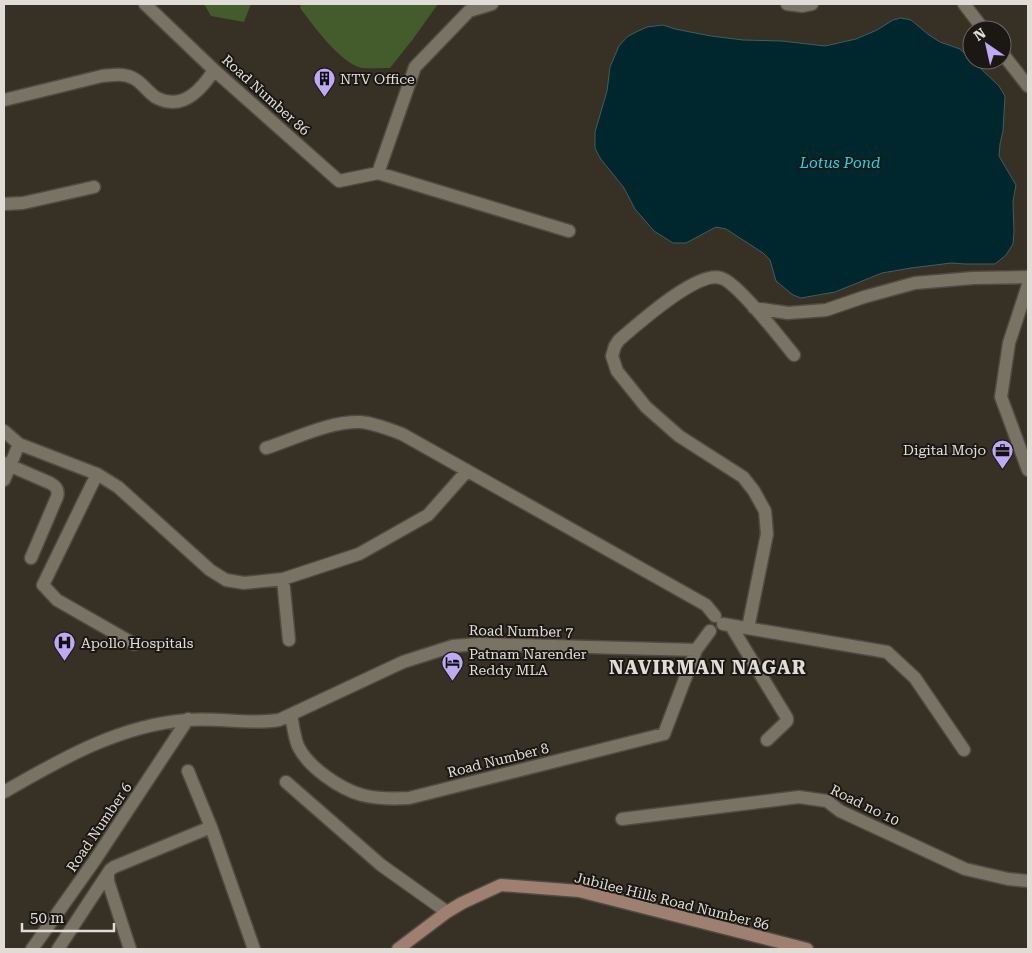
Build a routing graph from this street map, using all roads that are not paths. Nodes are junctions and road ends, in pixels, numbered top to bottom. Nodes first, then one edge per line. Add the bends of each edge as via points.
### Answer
1 (145, 4) edge
2 (492, 4) edge
3 (786, 4) edge
4 (812, 4) edge
5 (964, 4) edge
6 (976, 20) edge
7 (1012, 66) edge
8 (214, 70) junction
9 (1028, 86) edge
10 (4, 100) edge
11 (378, 173) junction
12 (94, 187) dead end
13 (4, 204) edge
14 (569, 231) dead end
15 (1028, 277) edge
16 (1028, 285) edge
17 (754, 308) junction
18 (794, 355) dead end
19 (4, 431) edge
20 (19, 444) junction
21 (266, 448) dead end
22 (7, 464) edge
23 (1028, 470) edge
24 (468, 471) junction
25 (97, 474) junction
26 (4, 480) edge
27 (37, 544) junction
28 (58, 554) junction
29 (31, 558) dead end
30 (282, 579) junction
31 (723, 622) junction
32 (748, 628) junction
33 (289, 640) dead end
34 (134, 644) dead end
35 (696, 650) junction
36 (291, 715) junction
37 (188, 720) junction
38 (767, 740) dead end
39 (964, 750) dead end
40 (188, 771) dead end
41 (286, 782) dead end
42 (4, 792) edge
43 (622, 819) dead end
44 (211, 826) junction
45 (108, 874) junction
46 (1028, 881) edge
47 (447, 912) junction
48 (32, 949) edge
49 (58, 949) edge
50 (130, 949) edge
51 (254, 949) edge
52 (398, 949) edge
53 (807, 949) edge

1 - 8 street, Road Number 86
2 - 11 street via 469,11 415,67
3 - 4 street
5 - 6 street
7 - 9 street
8 - 10 street via 203,86 187,99 176,102 156,98 135,79 117,74
8 - 11 street, Road Number 86 via 339,181
11 - 14 street
12 - 13 street via 23,203
15 - 17 street via 915,283 826,310 788,313
16 - 23 street via 1009,343 1001,397
17 - 18 street
17 - 32 street via 735,286 722,278 702,279 688,285 619,340 612,356 617,370 646,407 679,436 743,477 765,511 767,534
19 - 20 street
20 - 22 street
20 - 25 street
21 - 24 street via 336,424 360,422 402,434
22 - 26 street
22 - 27 street via 55,485 58,491
24 - 30 street via 428,515 359,554
24 - 31 street via 706,605
25 - 28 street
25 - 30 street via 118,487 210,570 226,580 244,584
27 - 28 street
27 - 29 street
28 - 34 street via 43,585 57,600
30 - 33 street
31 - 32 street
31 - 35 street via 720,631 710,631
31 - 38 street via 787,718
32 - 39 street via 887,652 915,678
35 - 36 street, Road Number 7 via 453,646 403,662
35 - 36 street, Road Number 8 via 664,734 409,798 390,799 360,794 329,778 312,766 298,746
36 - 37 street, Road Number 7 via 264,722
37 - 42 street, Road Number 7 via 138,728 86,748
37 - 48 street, Road Number 6
40 - 44 street
41 - 47 street via 381,865
43 - 46 street, Road no 10 via 799,797 827,800 840,811 964,869
44 - 45 street via 114,867
44 - 51 street
45 - 49 street
45 - 50 street
47 - 52 street, Jubilee Hills Road Number 86
47 - 53 street, Jubilee Hills Road Number 86 via 501,885 579,891

